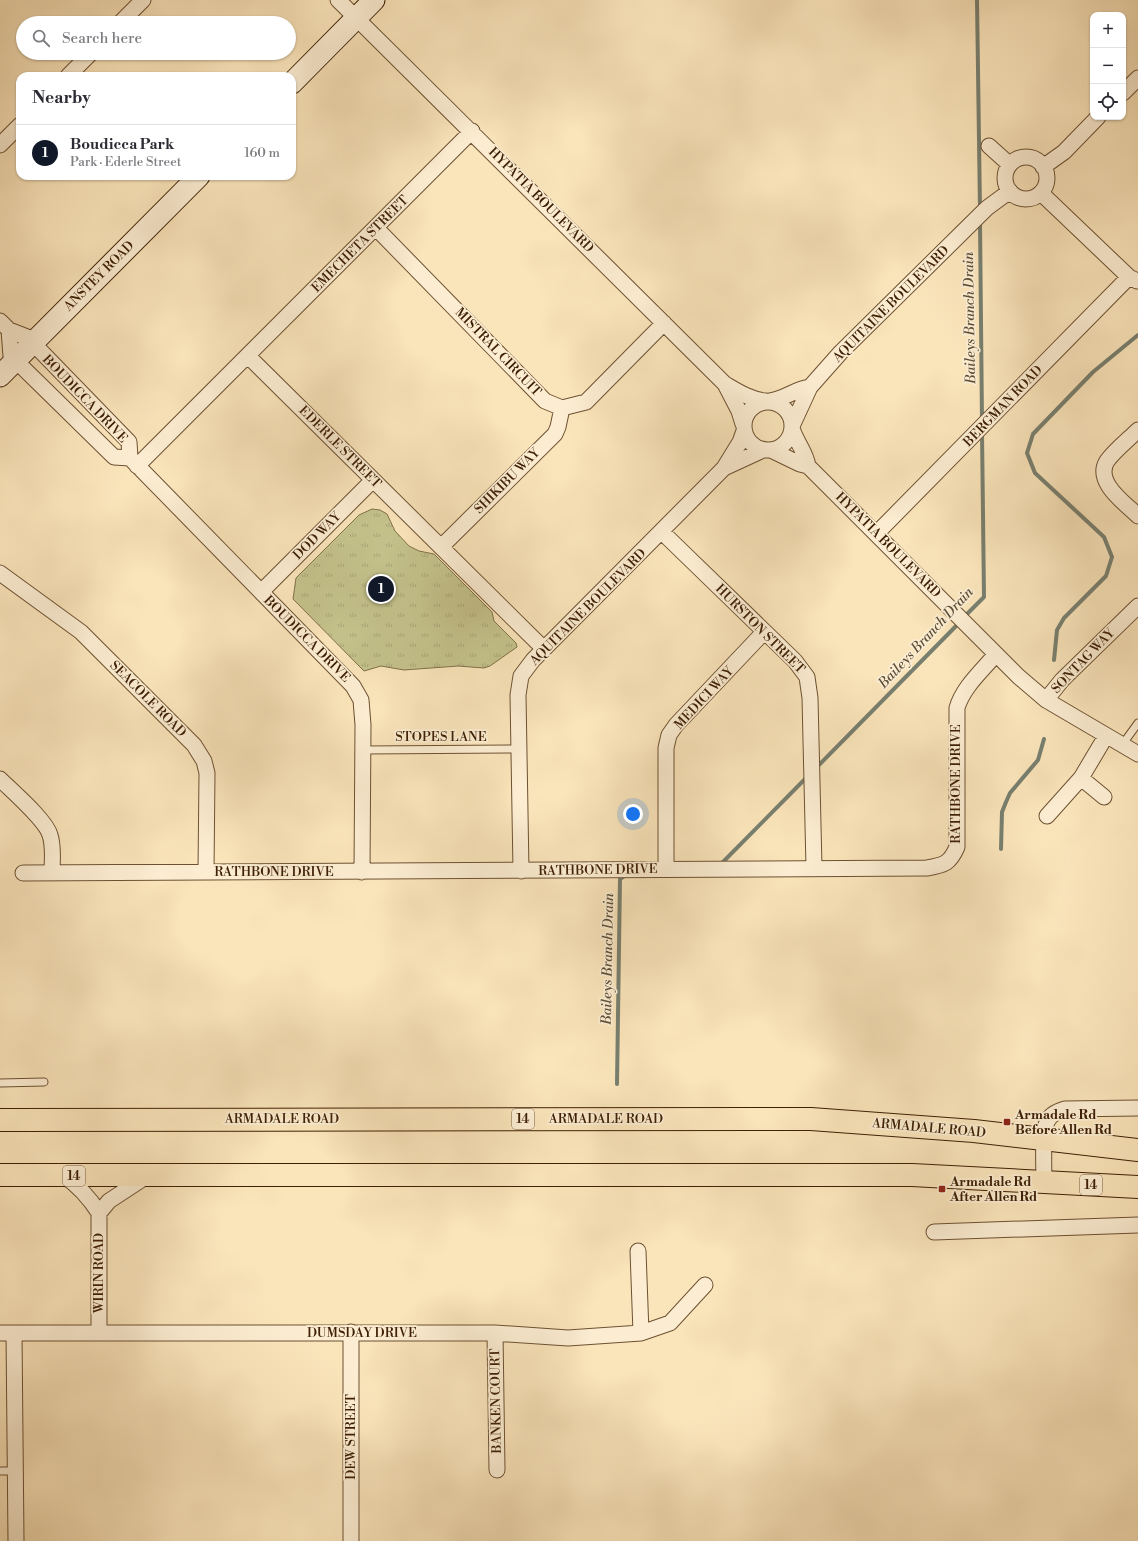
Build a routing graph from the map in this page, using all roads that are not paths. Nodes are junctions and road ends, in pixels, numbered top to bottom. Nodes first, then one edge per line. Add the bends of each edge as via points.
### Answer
1 (143, 0) edge
2 (338, 0) edge
3 (374, 0) edge
4 (127, 16) edge
5 (356, 18) junction
6 (84, 60) edge
7 (72, 72) edge
8 (296, 78) edge
9 (1138, 78) edge
10 (1126, 90) edge
11 (1095, 120) edge
12 (16, 129) edge
13 (472, 131) junction
14 (0, 145) edge
15 (989, 146) dead end
16 (1009, 164) junction
17 (1043, 167) junction
18 (195, 180) edge
19 (1010, 191) junction
20 (1041, 193) junction
21 (376, 228) junction
22 (1133, 279) edge
23 (664, 323) junction
24 (4, 326) edge
25 (32, 343) junction
26 (248, 356) junction
27 (16, 360) junction
28 (0, 376) edge
29 (725, 384) junction
30 (810, 386) junction
31 (768, 401) junction
32 (562, 408) junction
33 (744, 427) junction
34 (792, 427) junction
35 (1138, 430) edge
36 (767, 450) junction
37 (133, 462) junction
38 (808, 466) junction
39 (724, 468) junction
40 (374, 480) junction
41 (1138, 516) edge
42 (662, 532) junction
43 (876, 534) junction
44 (441, 547) junction
45 (0, 573) edge
46 (261, 592) junction
47 (1138, 606) edge
48 (764, 632) junction
49 (543, 648) junction
50 (996, 654) junction
51 (1046, 700) junction
52 (1138, 723) edge
53 (1106, 736) junction
54 (1122, 745) junction
55 (519, 749) junction
56 (364, 750) junction
57 (1138, 754) edge
58 (1081, 778) junction
59 (0, 779) edge
60 (1104, 797) dead end
61 (1047, 816) dead end
62 (814, 867) junction
63 (666, 869) junction
64 (521, 871) junction
65 (206, 872) junction
66 (362, 872) junction
67 (23, 873) dead end
68 (52, 873) junction
69 (0, 1082) edge
70 (44, 1082) dead end
71 (1138, 1108) edge
72 (0, 1120) edge
73 (1045, 1139) junction
74 (1138, 1150) edge
75 (0, 1175) edge
76 (62, 1175) junction
77 (148, 1176) junction
78 (1044, 1183) junction
79 (1138, 1187) edge
80 (99, 1213) junction
81 (1138, 1225) edge
82 (934, 1232) dead end
83 (638, 1251) dead end
84 (705, 1285) dead end
85 (351, 1332) junction
86 (7, 1333) edge
87 (99, 1333) junction
88 (495, 1333) junction
89 (641, 1333) junction
90 (497, 1470) dead end
91 (0, 1471) edge
92 (15, 1471) junction
93 (16, 1541) edge
94 (351, 1541) edge

1 - 4 street
2 - 5 street, HYPATIA BOULEVARD
3 - 5 street
5 - 8 street
5 - 13 street, HYPATIA BOULEVARD
6 - 7 street
9 - 10 street
11 - 17 street via 1064,152
12 - 14 street
13 - 21 street, EMECHETA STREET
13 - 23 street, HYPATIA BOULEVARD
15 - 16 street
16 - 17 street via 1026,157
16 - 19 street via 1006,178
17 - 20 street via 1047,180
18 - 25 street, ANSTEY ROAD
19 - 20 street via 1026,198
19 - 30 street, AQUITAINE BOULEVARD via 987,208
20 - 22 street
21 - 26 street, EMECHETA STREET
21 - 32 street, MISTRAL CIRCUIT via 545,400
22 - 43 street, BERGMAN ROAD
23 - 29 street, HYPATIA BOULEVARD
23 - 32 street via 586,402
24 - 25 street, BOUDICCA DRIVE via 26,337
24 - 27 street via 12,356
25 - 27 street, ANSTEY ROAD
25 - 37 street, BOUDICCA DRIVE via 129,442
26 - 37 street
26 - 40 street, EDERLE STREET
27 - 28 street, ANSTEY ROAD
27 - 37 street, BOUDICCA DRIVE via 114,457
29 - 31 street via 760,401
29 - 33 street
30 - 31 street, AQUITAINE BOULEVARD via 799,388 778,400
30 - 34 street, AQUITAINE BOULEVARD
31 - 33 street via 759,403 748,411
31 - 34 street via 786,409 792,420
32 - 44 street, SHIKIBU WAY via 555,434
33 - 36 street via 750,443
33 - 39 street via 740,442
34 - 36 street via 786,442 779,448
34 - 38 street, HYPATIA BOULEVARD via 807,458
35 - 41 street via 1107,462 1105,476 1110,488
36 - 38 street, HYPATIA BOULEVARD
36 - 39 street
37 - 46 street, BOUDICCA DRIVE
38 - 43 street, HYPATIA BOULEVARD
39 - 42 street, AQUITAINE BOULEVARD
40 - 44 street, EDERLE STREET
40 - 46 street, DOD WAY
42 - 48 street, HURSTON STREET
42 - 49 street, AQUITAINE BOULEVARD
43 - 50 street, HYPATIA BOULEVARD
44 - 49 street, EDERLE STREET
45 - 65 street, SEACOLE ROAD via 81,632 194,745 204,761 207,773
46 - 56 street, BOUDICCA DRIVE via 353,686 361,700
47 - 51 street, SONTAG WAY via 1062,680
48 - 62 street, HURSTON STREET via 795,661 807,678 810,698
48 - 63 street, MEDICI WAY via 676,725 670,735 666,755
49 - 55 street, AQUITAINE BOULEVARD via 521,676 518,695
50 - 51 street, HYPATIA BOULEVARD
50 - 62 street, RATHBONE DRIVE via 967,688 957,708 958,847 952,859 941,866 927,868
51 - 53 street, HYPATIA BOULEVARD
52 - 54 lane
53 - 54 street, HYPATIA BOULEVARD
53 - 58 street
54 - 57 street, HYPATIA BOULEVARD
55 - 56 lane, STOPES LANE
55 - 64 street, AQUITAINE BOULEVARD
56 - 66 street, BOUDICCA DRIVE
58 - 60 street
58 - 61 street
59 - 68 street via 44,823 50,833
62 - 63 street, RATHBONE DRIVE
63 - 64 street, RATHBONE DRIVE
64 - 66 street, RATHBONE DRIVE
65 - 66 street, RATHBONE DRIVE
65 - 68 street, RATHBONE DRIVE
67 - 68 street, RATHBONE DRIVE
69 - 70 lane
71 - 73 street via 1065,1109 1055,1112 1047,1121
72 - 73 highway, ARMADALE ROAD / 14 via 811,1119
73 - 74 highway, ARMADALE ROAD / 14
73 - 78 street
75 - 76 highway, 14
76 - 77 highway, 14
76 - 80 street via 78,1185
77 - 78 highway, 14 via 912,1175
77 - 80 street via 109,1202
78 - 79 highway, 14
80 - 87 street, WIRIN ROAD
81 - 82 street
83 - 89 street
84 - 89 street, DUMSDAY DRIVE via 670,1322
85 - 87 street, DUMSDAY DRIVE
85 - 88 street, DUMSDAY DRIVE
85 - 94 street, DEW STREET
86 - 87 street, DUMSDAY DRIVE
86 - 92 street
88 - 89 street, DUMSDAY DRIVE via 568,1338
88 - 90 street, BANKEN COURT
91 - 92 lane
92 - 93 street

